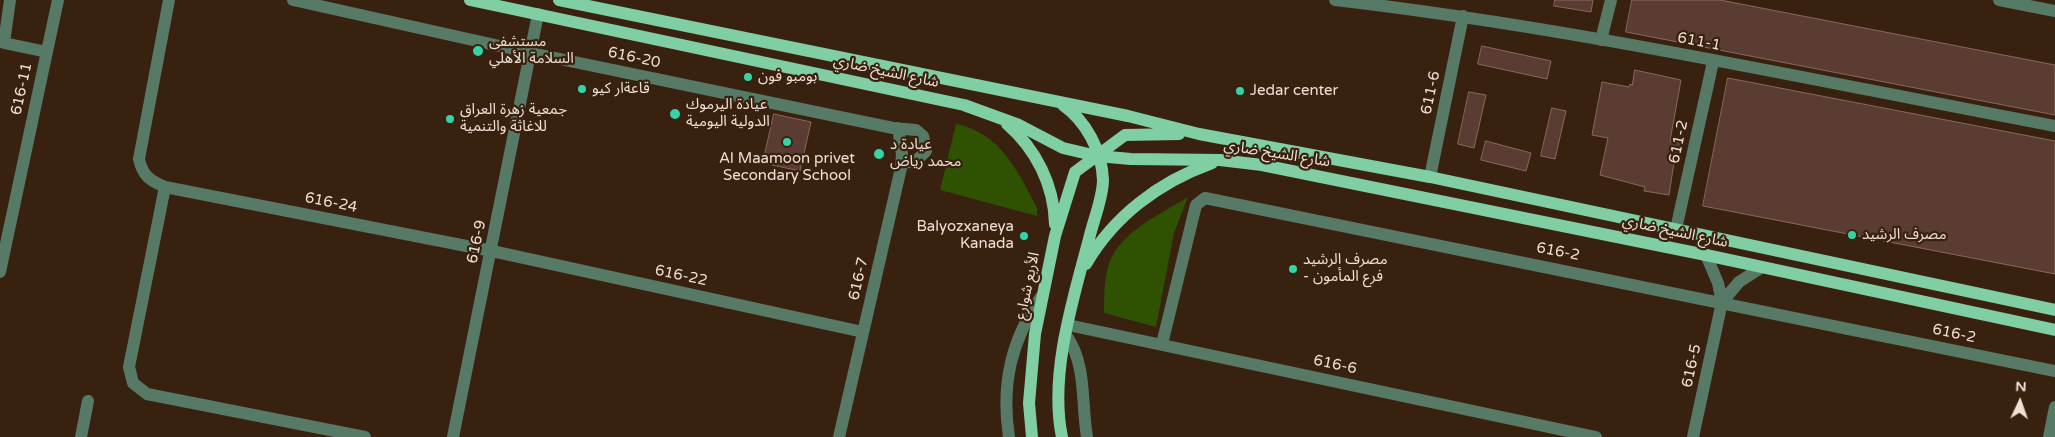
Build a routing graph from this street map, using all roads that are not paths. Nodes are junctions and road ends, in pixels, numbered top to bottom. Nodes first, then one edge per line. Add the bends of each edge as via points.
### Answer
1 (10, 0) edge
2 (58, 0) edge
3 (169, 0) edge
4 (293, 0) edge
5 (470, 0) edge
6 (559, 0) edge
7 (1335, 0) edge
8 (1611, 0) edge
9 (1999, 0) edge
10 (2031, 3) edge
11 (2055, 11) edge
12 (538, 14) junction
13 (1463, 16) junction
14 (1601, 40) junction
15 (2, 43) edge
16 (46, 52) junction
17 (531, 53) junction
18 (1713, 62) junction
19 (1061, 103) junction
20 (999, 117) junction
21 (2055, 126) edge
22 (898, 128) junction
23 (1199, 134) junction
24 (1097, 156) junction
25 (1220, 160) junction
26 (902, 163) junction
27 (1430, 177) junction
28 (165, 187) junction
29 (1676, 229) junction
30 (1055, 236) junction
31 (492, 251) junction
32 (1706, 255) junction
33 (1762, 267) junction
34 (0, 272) edge
35 (1079, 275) junction
36 (1041, 297) junction
37 (1722, 302) junction
38 (2055, 310) edge
39 (1067, 330) junction
40 (2055, 330) edge
41 (863, 332) junction
42 (1162, 344) junction
43 (2055, 371) edge
44 (88, 401) dead end
45 (2055, 407) edge
46 (80, 437) edge
47 (365, 437) edge
48 (453, 437) edge
49 (839, 437) edge
50 (1009, 437) edge
51 (1032, 437) edge
52 (1062, 437) edge
53 (1087, 437) edge
54 (1596, 437) edge
55 (1693, 437) edge
56 (2049, 437) edge

1 - 15 street
2 - 16 street, 616-11
3 - 28 street via 139,159 142,172 149,180
4 - 17 street, 616-20
5 - 12 main road, شارع الشيخ ضاري
6 - 19 main road, شارع الشيخ ضاري
7 - 13 street, 611-1
8 - 14 street
9 - 10 street
10 - 11 street
12 - 17 street, 616-9
12 - 20 main road, شارع الشيخ ضاري via 964,105
13 - 14 street, 611-1
13 - 27 street, 611-6
14 - 18 street, 611-1
15 - 16 street
16 - 34 street, 616-11
17 - 22 street, 616-20
17 - 31 street, 616-9
18 - 21 street, 611-1
18 - 29 street, 611-2
19 - 23 main road, شارع الشيخ ضاري
19 - 24 main road via 1082,121
20 - 24 main road, شارع الشيخ ضاري via 1063,148
20 - 30 main road via 1031,150 1043,170 1053,206
22 - 26 street, 616-7
22 - 26 street, 616-20 via 916,130 924,136 926,145 921,159
23 - 24 main road, الأربع شوارع via 1139,133 1125,136
23 - 27 main road, شارع الشيخ ضاري
24 - 25 main road, شارع الشيخ ضاري
24 - 30 main road, الأربع شوارع via 1075,172
24 - 35 main road via 1102,186
25 - 32 main road, شارع الشيخ ضاري via 1415,195
25 - 35 main road via 1177,178 1139,203 1105,236
26 - 41 street, 616-7
27 - 29 main road, شارع الشيخ ضاري
28 - 31 street, 616-24
28 - 47 street via 129,367 133,383 147,394
29 - 38 main road, شارع الشيخ ضاري
30 - 36 main road, الأربع شوارع
31 - 41 street, 616-22
31 - 48 street, 616-9
32 - 33 main road, شارع الشيخ ضاري
32 - 37 street via 1718,282
33 - 37 street via 1739,282
33 - 40 main road, شارع الشيخ ضاري
35 - 39 main road
36 - 50 street via 1018,338 1008,370 1005,404
36 - 51 main road, الأربع شوارع via 1030,380
37 - 42 street, 616-2 via 1205,198 1196,205
37 - 43 street, 616-2
37 - 55 street, 616-5
39 - 42 street, 616-6
39 - 52 main road via 1059,408
39 - 53 street via 1081,366
41 - 49 street, 616-7
42 - 54 street, 616-6
44 - 46 street
45 - 56 street

